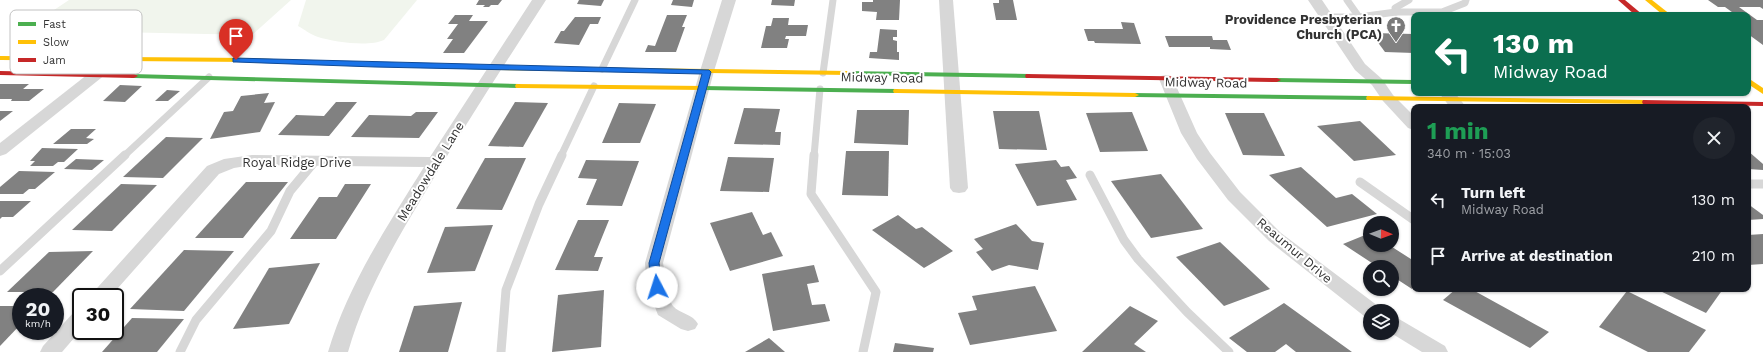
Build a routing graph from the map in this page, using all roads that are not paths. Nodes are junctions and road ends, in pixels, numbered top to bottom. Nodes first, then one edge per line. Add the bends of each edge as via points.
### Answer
1 (539, 0) edge
2 (635, 0) edge
3 (730, 0) edge
4 (833, 0) edge
5 (946, 0) edge
6 (1315, 0) edge
7 (1347, 0) edge
8 (1409, 0) edge
9 (1466, 0) edge
10 (1621, 0) edge
11 (1648, 0) edge
12 (1396, 12) junction
13 (1635, 12) edge
14 (1663, 12) edge
15 (1326, 17) junction
16 (1359, 17) junction
17 (0, 58) edge
18 (10, 58) edge
19 (142, 59) edge
20 (496, 68) junction
21 (602, 70) junction
22 (0, 73) edge
23 (10, 73) edge
24 (823, 73) junction
25 (48, 74) edge
26 (96, 75) junction
27 (951, 75) junction
28 (209, 77) junction
29 (704, 80) junction
30 (1377, 82) junction
31 (1411, 82) edge
32 (484, 85) junction
33 (594, 86) junction
34 (1170, 87) junction
35 (820, 89) junction
36 (952, 92) junction
37 (1736, 96) edge
38 (1388, 98) junction
39 (1452, 100) edge
40 (1744, 103) junction
41 (1763, 104) edge
42 (1751, 109) edge
43 (1754, 112) dead end
44 (1411, 122) edge
45 (0, 151) edge
46 (315, 161) junction
47 (434, 162) junction
48 (1090, 175) dead end
49 (1360, 182) dead end
50 (1751, 184) edge
51 (1763, 184) edge
52 (959, 188) dead end
53 (1411, 218) edge
54 (0, 272) edge
55 (107, 288) edge
56 (1363, 305) edge
57 (688, 324) dead end
58 (72, 327) edge
59 (1399, 328) edge
60 (50, 352) edge
61 (180, 352) edge
62 (338, 352) edge
63 (501, 352) edge
64 (863, 352) edge
65 (1229, 352) edge
66 (1438, 352) edge

1 - 20 street, Meadowdale Lane
2 - 21 lane
3 - 29 street
4 - 24 lane
5 - 27 street
6 - 15 street
7 - 16 lane
8 - 12 lane via 1395,8
9 - 12 lane via 1465,3 1442,12
10 - 13 main road
11 - 14 main road
12 - 16 lane
15 - 16 lane
15 - 30 street via 1360,67
17 - 18 main road, Midway Road
19 - 20 main road, Midway Road
20 - 21 main road, Midway Road
20 - 32 street, Meadowdale Lane
21 - 29 main road, Midway Road
22 - 23 main road, Midway Road
24 - 27 main road, Midway Road
24 - 29 main road, Midway Road
25 - 26 main road, Midway Road
26 - 28 main road, Midway Road
26 - 45 street
27 - 34 main road, Midway Road
27 - 36 street
28 - 32 main road, Midway Road
28 - 54 lane
29 - 33 main road, Midway Road
29 - 35 main road, Midway Road
29 - 57 street via 654,263 657,287 665,310
30 - 31 main road, Midway Road
30 - 34 main road, Midway Road
30 - 38 street
32 - 33 main road, Midway Road
32 - 47 street, Meadowdale Lane
33 - 63 lane via 539,204 506,290
34 - 36 main road, Midway Road
34 - 38 main road, Midway Road
34 - 56 street, Reaumur Drive via 1193,139 1234,196 1275,237
35 - 36 main road, Midway Road
35 - 64 lane via 811,194 876,292
36 - 52 street
37 - 40 main road
38 - 39 main road, Midway Road
38 - 44 street
39 - 40 main road, Midway Road
40 - 41 main road, Midway Road
42 - 43 main road
46 - 47 street, Royal Ridge Drive
46 - 55 street, Royal Ridge Drive via 252,160 230,163 213,170
46 - 61 lane via 290,190 271,231 196,320
47 - 62 street, Meadowdale Lane via 369,272
48 - 65 lane via 1120,234 1138,259 1187,312
49 - 53 lane
50 - 51 lane
58 - 60 street
59 - 66 street

